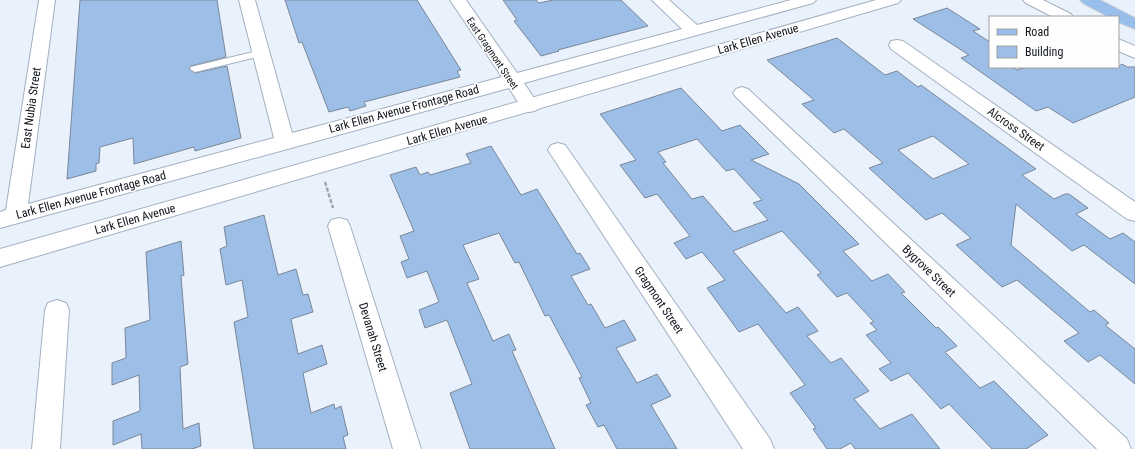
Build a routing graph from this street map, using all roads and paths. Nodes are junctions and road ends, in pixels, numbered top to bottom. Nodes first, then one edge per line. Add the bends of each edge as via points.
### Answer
1 (47, 0) edge
2 (247, 0) edge
3 (458, 0) edge
4 (660, 0) edge
5 (808, 0) edge
6 (893, 0) edge
7 (1031, 0) edge
8 (1088, 0) edge
9 (1063, 16) edge
10 (1135, 24) edge
11 (694, 31) junction
12 (897, 45) dead end
13 (1119, 45) edge
14 (261, 53) junction
15 (1135, 53) edge
16 (195, 69) dead end
17 (511, 80) junction
18 (742, 93) dead end
19 (530, 106) junction
20 (285, 142) junction
21 (558, 150) dead end
22 (320, 166) junction
23 (1135, 213) edge
24 (8, 218) edge
25 (339, 226) joint
26 (0, 258) edge
27 (57, 310) dead end
28 (46, 449) edge
29 (407, 449) edge
30 (760, 449) edge
31 (1116, 449) edge

1 - 24 street, East Nubia Street
2 - 14 street
3 - 17 street, East Gragmont Street
4 - 11 street
5 - 11 street, Lark Ellen Avenue Frontage Road
6 - 19 street, Lark Ellen Avenue
7 - 9 street
8 - 10 main road
11 - 17 street, Lark Ellen Avenue Frontage Road
12 - 23 street, Alcross Street
13 - 15 street
14 - 16 lane
14 - 20 street
17 - 19 street, East Gragmont Street
17 - 20 street, Lark Ellen Avenue Frontage Road
18 - 31 street, Bygrove Street
19 - 22 street, Lark Ellen Avenue
20 - 24 street, Lark Ellen Avenue Frontage Road
21 - 30 street, Gragmont Street
22 - 25 path
22 - 26 street, Lark Ellen Avenue
25 - 29 street, Devanah Street
27 - 28 street

